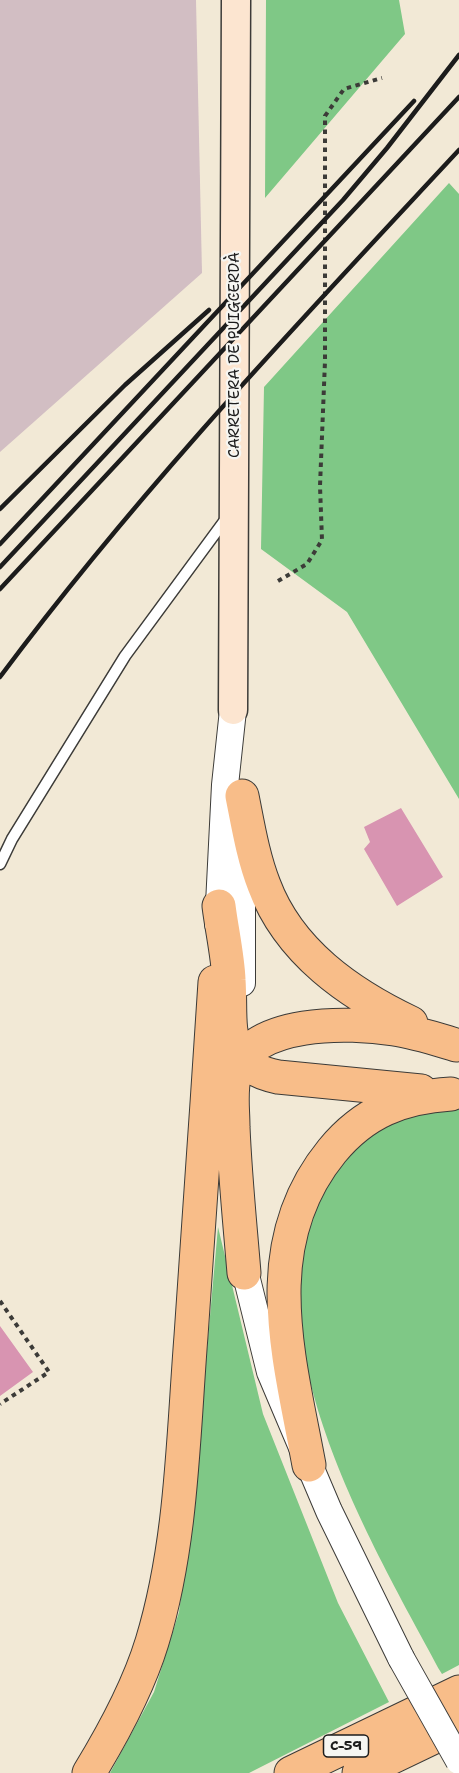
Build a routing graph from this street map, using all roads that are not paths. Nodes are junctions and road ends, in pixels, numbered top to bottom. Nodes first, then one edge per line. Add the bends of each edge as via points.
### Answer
1 (236, 0) edge
2 (235, 506) junction
3 (233, 710) junction
4 (242, 796) junction
5 (0, 864) edge
6 (219, 906) junction
7 (215, 982) junction
8 (458, 1045) edge
9 (242, 1058) junction
10 (455, 1094) edge
11 (244, 1273) junction
12 (309, 1465) junction
13 (459, 1692) edge
14 (459, 1725) edge
15 (459, 1761) edge
16 (89, 1773) edge
17 (291, 1773) edge
18 (359, 1773) edge

1 - 2 main road, CARRETERA DE PUIGCERDÀ
2 - 3 main road, CARRETERA DE PUIGCERDÀ
2 - 5 lane via 124,656
3 - 4 street
3 - 6 street
4 - 8 highway via 252,848 265,887 295,939 355,993
4 - 9 street
6 - 7 street
6 - 9 highway via 229,979 230,1032 234,1048
7 - 11 street via 221,1139
7 - 16 highway via 174,1540 149,1653 123,1712
8 - 9 highway via 396,1029 346,1025 274,1035 257,1042
9 - 10 highway via 256,1070 278,1077
9 - 11 highway via 232,1085
9 - 12 street via 250,1196 262,1289
10 - 12 highway via 404,1101 361,1124 321,1166 300,1204 286,1252 283,1286 287,1350
11 - 12 street via 270,1372
12 - 15 street, bridge via 363,1584
13 - 17 highway, C-59
14 - 18 highway, C-59

